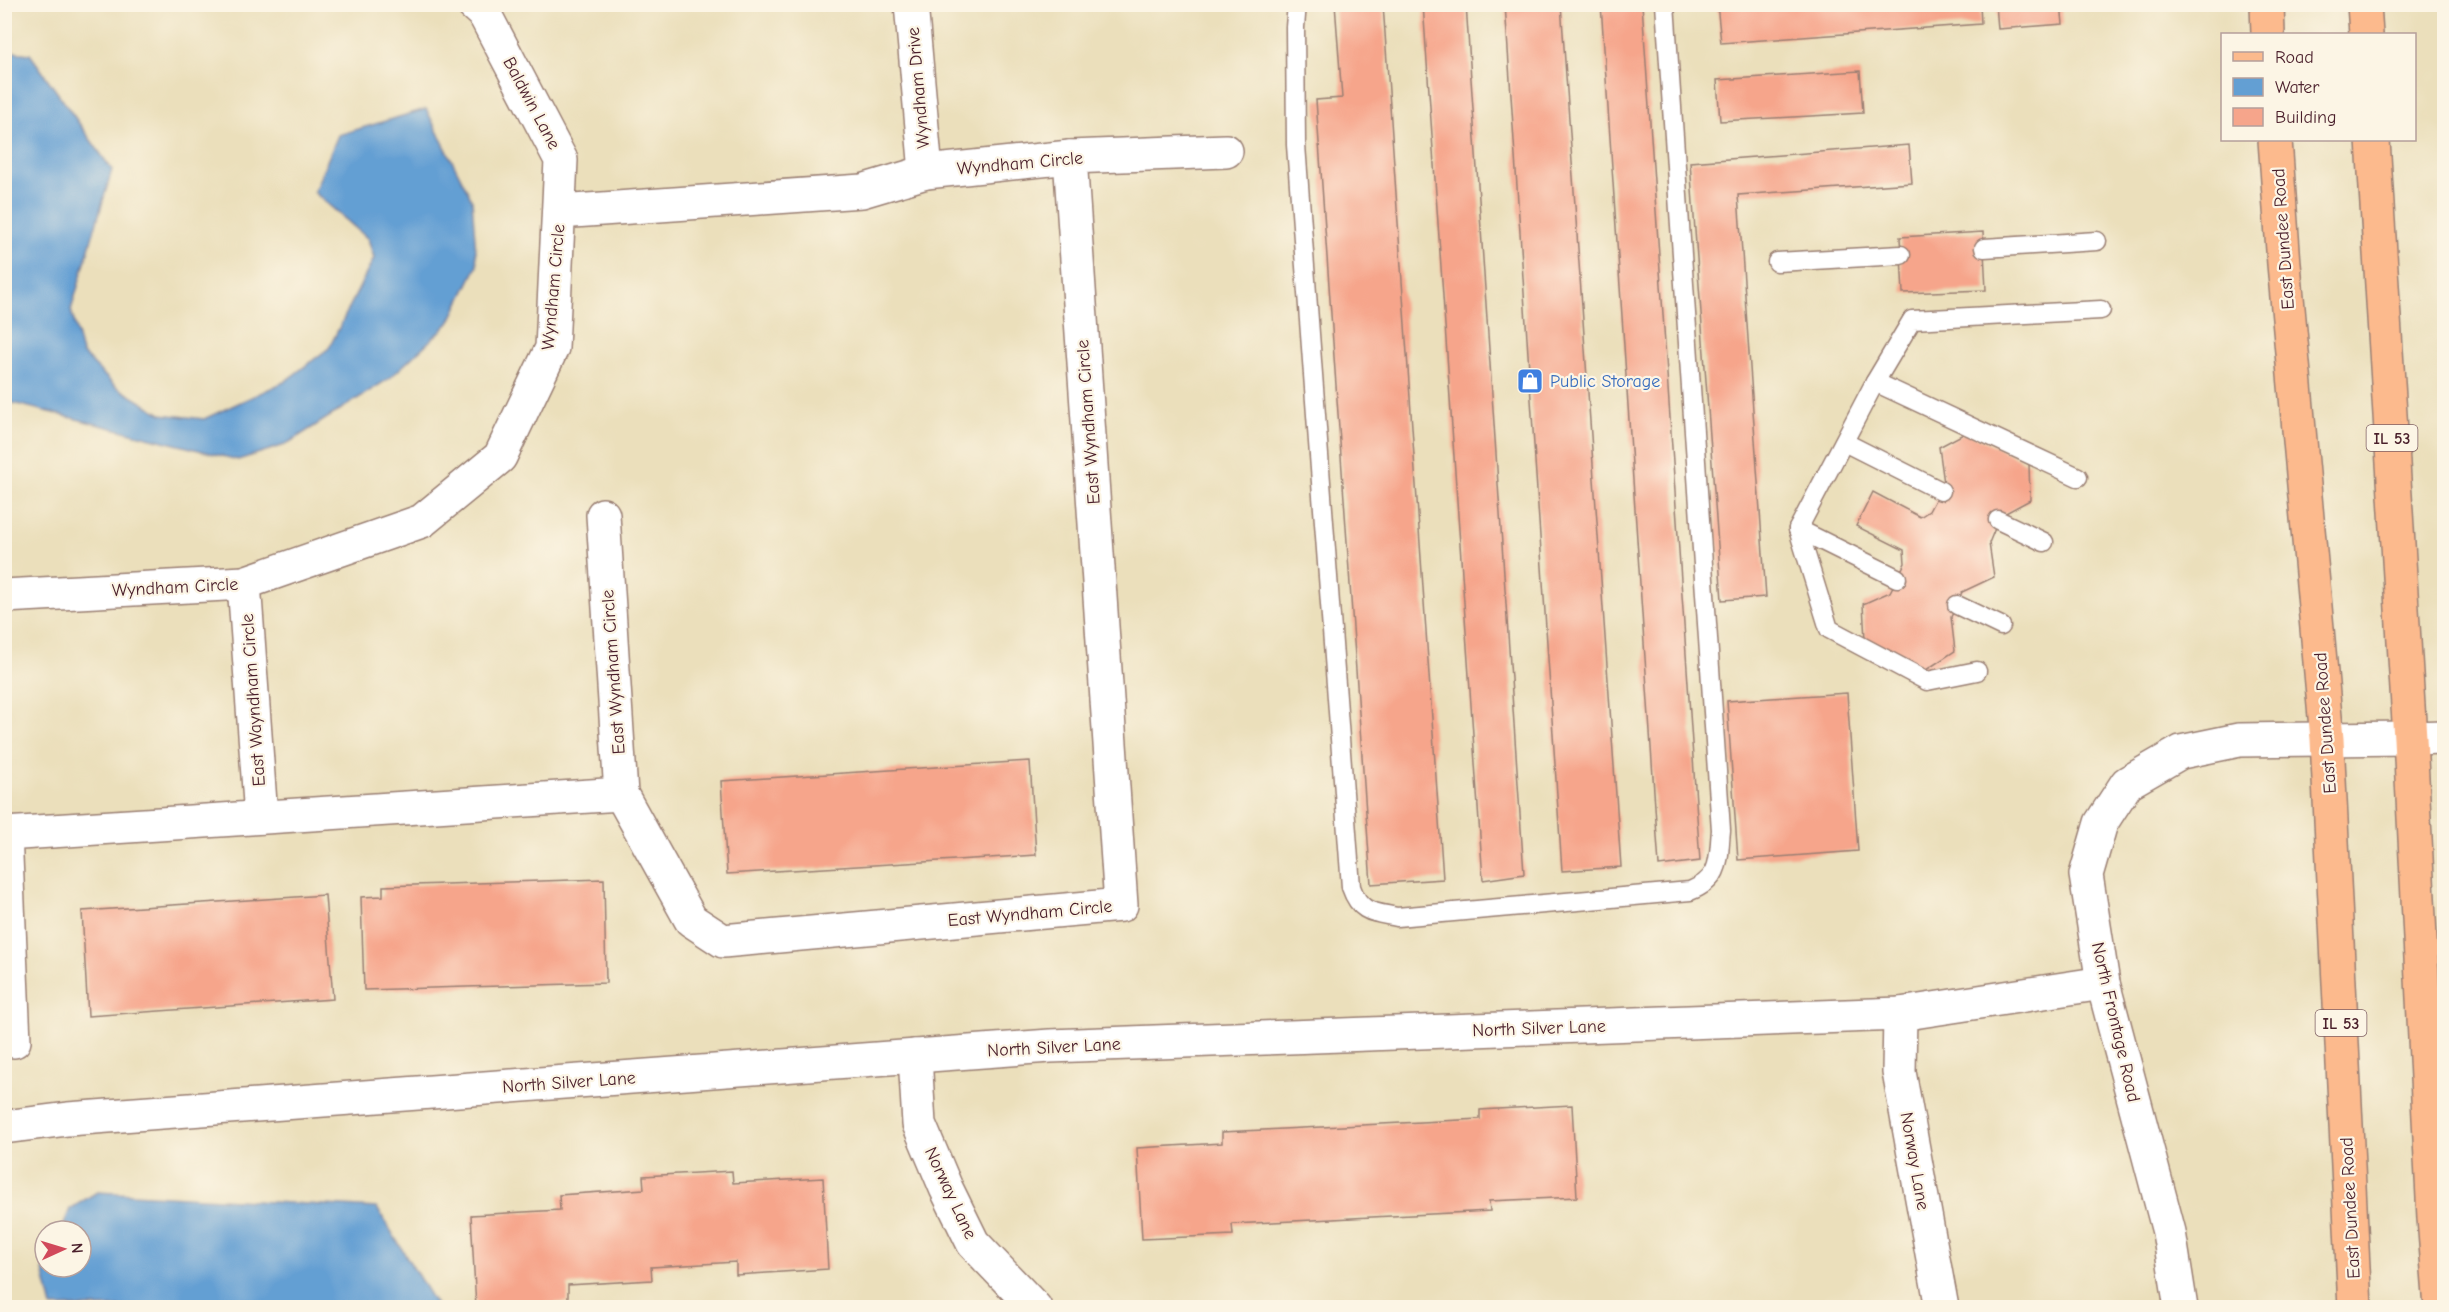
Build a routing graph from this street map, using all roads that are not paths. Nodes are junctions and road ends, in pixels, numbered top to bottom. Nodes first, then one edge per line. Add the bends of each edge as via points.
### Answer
1 (473, 4) edge
2 (911, 4) edge
3 (1297, 4) edge
4 (1665, 4) edge
5 (2266, 4) edge
6 (2364, 4) edge
7 (2268, 33) edge
8 (2366, 33) edge
9 (2276, 141) edge
10 (2373, 141) edge
11 (1226, 151) dead end
12 (1070, 157) junction
13 (926, 172) junction
14 (559, 212) junction
15 (2097, 242) dead end
16 (1984, 248) dead end
17 (1900, 255) dead end
18 (1777, 262) dead end
19 (2101, 310) dead end
20 (1875, 382) junction
21 (1844, 442) junction
22 (2078, 477) dead end
23 (1941, 491) dead end
24 (603, 515) dead end
25 (1998, 520) dead end
26 (1798, 529) junction
27 (2044, 542) dead end
28 (1897, 578) dead end
29 (244, 584) junction
30 (4, 597) edge
31 (1956, 605) dead end
32 (2001, 626) dead end
33 (1977, 672) dead end
34 (2445, 737) edge
35 (2410, 738) junction
36 (2327, 739) junction
37 (621, 794) junction
38 (261, 817) junction
39 (2103, 983) junction
40 (1900, 1014) junction
41 (14, 1041) dead end
42 (915, 1056) junction
43 (4, 1127) edge
44 (1035, 1308) edge
45 (1942, 1308) edge
46 (2181, 1308) edge
47 (2355, 1308) edge
48 (2441, 1308) edge

1 - 14 street, Baldwin Lane via 486,15 561,160
2 - 13 street, Wyndham Drive
3 - 4 lane via 1296,145 1351,887 1356,902 1369,912 1397,917 1690,891 1706,885 1717,869 1721,830
5 - 7 main road
6 - 8 main road
9 - 36 main road, East Dundee Road / IL 53
10 - 35 main road, IL 53
11 - 12 street, Wyndham Circle
12 - 13 street, Wyndham Circle
12 - 37 street, East Wyndham Circle via 1121,905 723,941 691,920
13 - 14 street, Wyndham Circle via 862,191
14 - 29 street, Wyndham Circle via 552,348 500,458 422,521
15 - 16 lane
17 - 18 lane
19 - 20 lane via 1912,320
20 - 21 lane
20 - 22 lane
21 - 23 lane
21 - 26 lane
24 - 37 street, East Wyndham Circle
25 - 27 lane
26 - 28 lane
26 - 33 lane via 1829,629 1928,681
29 - 30 street, Wyndham Circle
29 - 38 street, East Wayndham Circle
31 - 32 lane
34 - 35 street, North Frontage Road
35 - 36 street, North Frontage Road
35 - 48 main road, IL 53
36 - 39 street, North Frontage Road via 2239,740 2181,752 2127,783 2101,823 2086,875
36 - 47 main road, East Dundee Road / IL 53
37 - 38 street
38 - 41 street via 5,834
39 - 40 street, North Silver Lane
39 - 46 street, North Frontage Road via 2169,1232
40 - 42 street, North Silver Lane via 1050,1046
40 - 45 street, Norway Lane via 1899,1072
42 - 43 street, North Silver Lane via 68,1119
42 - 44 street, Norway Lane via 918,1124 950,1197 973,1243

